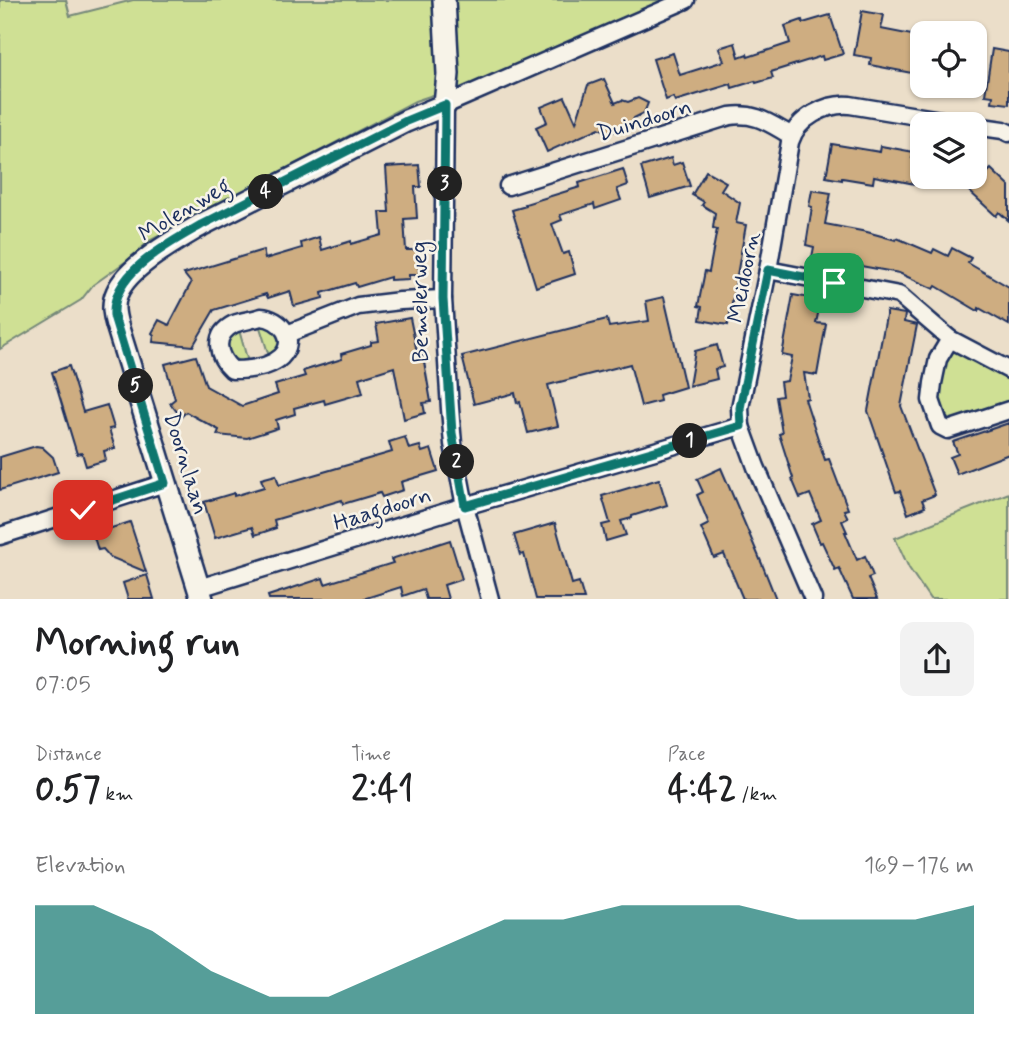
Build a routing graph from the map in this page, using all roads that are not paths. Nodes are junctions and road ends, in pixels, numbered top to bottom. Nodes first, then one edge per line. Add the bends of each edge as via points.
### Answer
1 (444, 0) edge
2 (686, 0) edge
3 (445, 105) junction
4 (910, 115) edge
5 (987, 128) edge
6 (1009, 133) edge
7 (792, 136) junction
8 (508, 186) dead end
9 (768, 270) junction
10 (443, 299) junction
11 (114, 301) joint
12 (287, 334) dead end
13 (950, 339) junction
14 (1009, 370) edge
15 (1009, 410) edge
16 (741, 426) junction
17 (165, 483) junction
18 (465, 506) junction
19 (0, 536) edge
20 (201, 594) edge
21 (490, 599) edge
22 (813, 599) edge

1 - 3 street, Bemelerweg
2 - 3 street
3 - 10 street, Bemelerweg
3 - 11 street, Molenweg via 186,234 129,275
4 - 7 street via 835,105 813,115
5 - 6 street
7 - 8 street, Duindoorn via 757,117 730,116
7 - 9 street, Meidoorn
9 - 13 street via 899,295
9 - 16 street, Meidoorn via 740,408
10 - 12 street via 358,306
10 - 18 street, Bemelerweg via 452,433
11 - 17 street, Doornlaan via 114,316
13 - 14 street
13 - 15 street via 938,359 933,383 932,400 940,426 948,430
16 - 18 street, Haagdoorn
16 - 22 street, Meidoorn
17 - 19 street
17 - 20 street, Doornlaan
18 - 20 street, Haagdoorn
18 - 21 street, Bemelerweg

